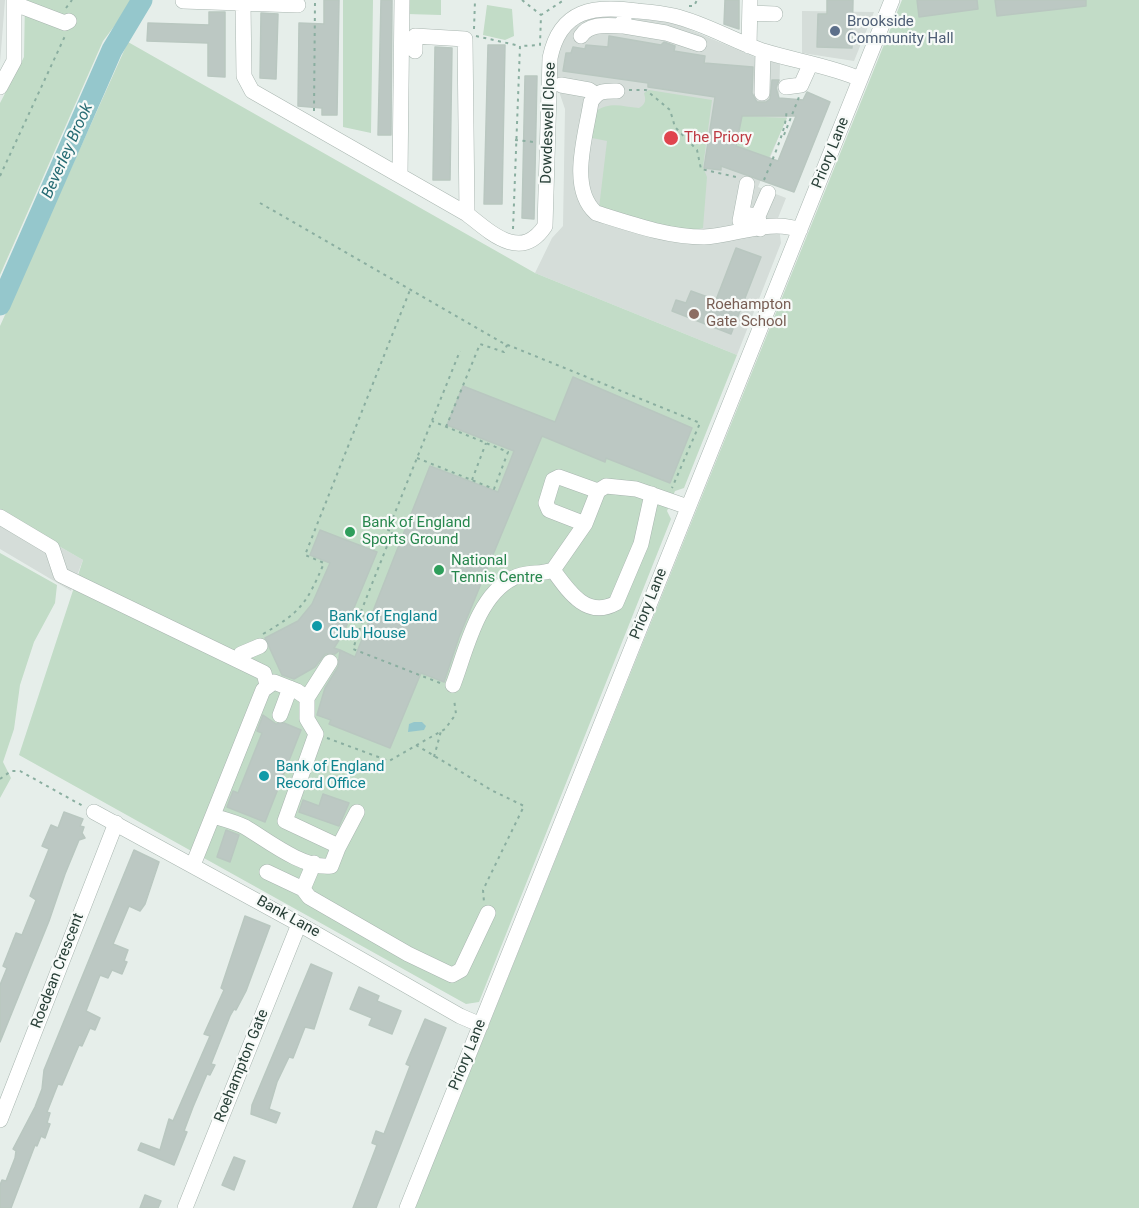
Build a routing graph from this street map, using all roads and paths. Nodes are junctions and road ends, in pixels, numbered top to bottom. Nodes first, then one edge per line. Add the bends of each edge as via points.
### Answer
1 (315, 0) edge
2 (402, 0) edge
3 (475, 0) edge
4 (522, 0) edge
5 (564, 0) edge
6 (892, 0) edge
7 (183, 1) edge
8 (243, 3) junction
9 (14, 4) edge
10 (298, 5) dead end
11 (750, 7) edge
12 (625, 9) junction
13 (775, 14) dead end
14 (541, 15) junction
15 (67, 22) joint
16 (624, 26) junction
17 (581, 36) dead end
18 (699, 44) dead end
19 (520, 46) junction
20 (756, 48) junction
21 (415, 51) dead end
22 (810, 65) junction
23 (860, 79) junction
24 (561, 85) dead end
25 (793, 86) joint
26 (0, 87) edge
27 (618, 91) joint
28 (762, 93) dead end
29 (596, 94) junction
30 (786, 110) dead end
31 (314, 126) junction
32 (784, 135) dead end
33 (515, 140) junction
34 (538, 142) dead end
35 (400, 175) junction
36 (0, 176) edge
37 (747, 184) joint
38 (768, 193) joint
39 (260, 203) dead end
40 (467, 214) junction
41 (759, 222) junction
42 (504, 228) dead end
43 (800, 230) junction
44 (410, 290) junction
45 (507, 345) junction
46 (460, 351) dead end
47 (432, 421) junction
48 (446, 427) junction
49 (486, 443) junction
50 (417, 458) junction
51 (472, 480) junction
52 (598, 491) junction
53 (652, 494) junction
54 (667, 499) junction
55 (688, 507) junction
56 (0, 517) edge
57 (585, 524) junction
58 (553, 570) junction
59 (260, 646) joint
60 (239, 660) junction
61 (330, 662) dead end
62 (267, 685) junction
63 (453, 685) junction
64 (290, 688) junction
65 (307, 698) junction
66 (280, 715) dead end
67 (441, 731) junction
68 (316, 734) junction
69 (416, 745) junction
70 (434, 757) junction
71 (0, 779) edge
72 (94, 812) joint
73 (357, 812) dead end
74 (213, 816) junction
75 (116, 823) junction
76 (338, 848) junction
77 (314, 863) junction
78 (193, 865) junction
79 (267, 872) dead end
80 (303, 889) junction
81 (488, 913) joint
82 (299, 924) junction
83 (481, 1025) junction
84 (0, 1120) edge
85 (185, 1208) edge
86 (406, 1208) edge

1 - 31 path
2 - 35 street
3 - 19 path via 474,35
4 - 14 path
5 - 14 path
6 - 23 street, Priory Lane
7 - 8 street
8 - 10 street
8 - 31 street, Dowdeswell Close via 247,86
9 - 15 street
9 - 26 street via 14,61
11 - 13 street
11 - 20 street
12 - 16 street
12 - 20 street, Dowdeswell Close via 674,16
12 - 40 street, Dowdeswell Close via 597,9 576,15 553,42 547,89 547,209 545,226 538,236 516,243 498,238
14 - 19 path via 540,45
15 - 36 path via 68,29
16 - 17 street via 595,26 585,29
16 - 18 street
19 - 33 path
20 - 22 street, Dowdeswell Close
20 - 28 street
21 - 40 street via 415,36 465,39
22 - 23 street, Dowdeswell Close
22 - 25 street
23 - 43 street, Priory Lane
24 - 29 street
25 - 32 path via 798,101
27 - 29 street
27 - 37 path via 646,90 670,110 675,127 697,150 701,170 735,176
29 - 41 street via 591,102 581,168 588,205 596,213 692,236
30 - 38 path via 788,117 781,139 760,189
31 - 35 street, Dowdeswell Close
33 - 34 path
33 - 42 path via 513,233
35 - 40 street, Dowdeswell Close
37 - 41 street via 741,218
38 - 41 street
39 - 44 path
41 - 43 street
43 - 55 street, Priory Lane
44 - 45 path
44 - 59 path via 305,555 324,563 308,599 290,618 261,635
45 - 48 path via 504,352 480,344
45 - 54 path via 700,423
46 - 47 path
47 - 48 path
47 - 50 path
48 - 49 path
49 - 51 path
49 - 51 path via 508,452 494,489
50 - 51 path
50 - 63 path via 388,530 393,531 360,614 364,616 353,649 444,685
52 - 53 street via 618,485
52 - 57 street
52 - 57 street via 560,477 554,480 546,503 549,510
53 - 54 street
53 - 58 street via 641,544 616,603 607,608 592,608 580,603
54 - 55 street
55 - 83 street, Priory Lane
56 - 60 street via 52,548 61,574
57 - 58 street
58 - 63 street via 520,575 490,598
59 - 60 street via 241,654
60 - 62 street via 264,673
61 - 65 street
62 - 64 street via 274,682
62 - 74 street
63 - 67 path via 456,714
64 - 65 street
64 - 66 street
65 - 68 street via 306,719
67 - 69 path
67 - 70 path
68 - 69 path via 389,761
68 - 76 street via 285,821
69 - 70 path
70 - 81 path via 524,806 483,890
71 - 72 path via 11,771 20,771
72 - 75 street, Bank Lane
73 - 76 street
74 - 77 street via 245,827 274,848
74 - 78 street
75 - 78 street, Bank Lane
75 - 84 street, Roedean Crescent
76 - 77 street via 331,866
77 - 80 street
78 - 82 street, Bank Lane
79 - 80 street
80 - 81 street via 309,897 452,975 461,970
82 - 83 street, Bank Lane
82 - 85 street, Roehampton Gate
83 - 86 street, Priory Lane

